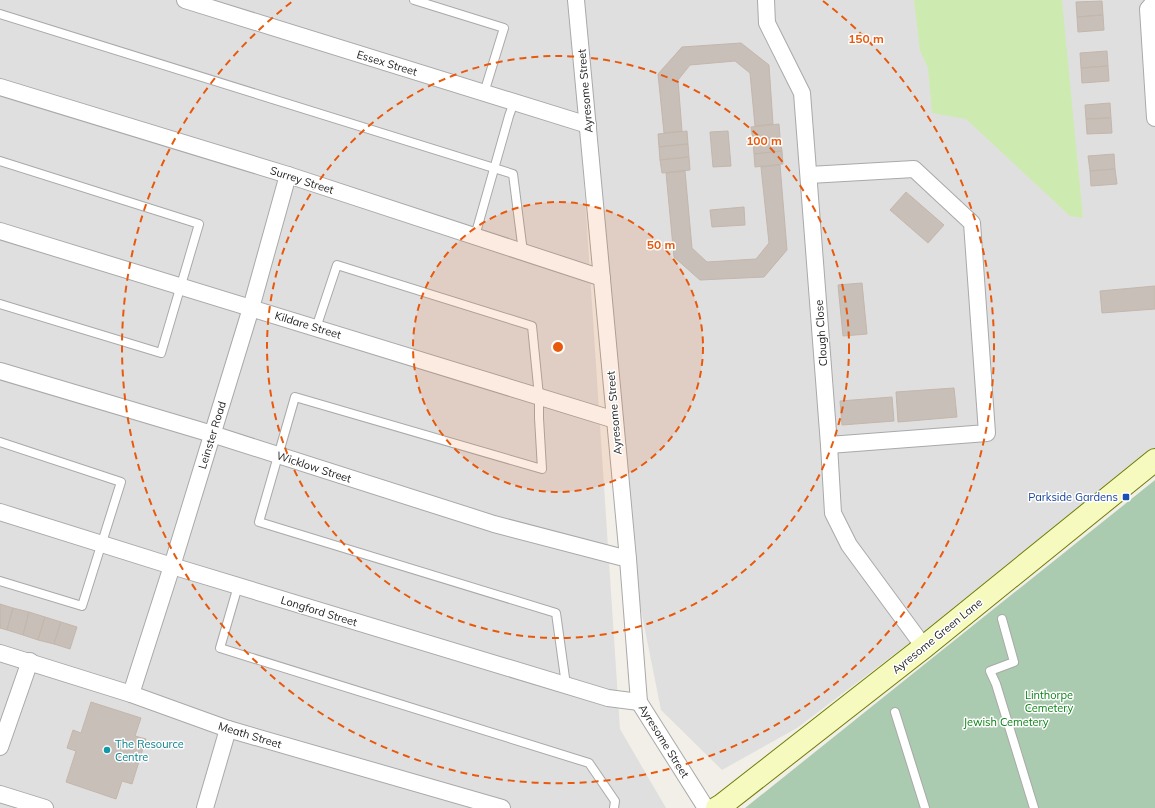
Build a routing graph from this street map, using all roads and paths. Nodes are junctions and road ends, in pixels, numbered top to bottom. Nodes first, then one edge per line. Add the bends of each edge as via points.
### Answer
1 (185, 0) edge
2 (414, 0) edge
3 (576, 0) edge
4 (766, 0) edge
5 (1155, 1) edge
6 (0, 14) edge
7 (0, 87) edge
8 (484, 93) junction
9 (514, 102) junction
10 (1155, 118) edge
11 (588, 125) junction
12 (0, 162) edge
13 (495, 168) junction
14 (288, 175) junction
15 (809, 175) junction
16 (0, 232) edge
17 (475, 236) junction
18 (523, 252) junction
19 (602, 278) junction
20 (180, 286) junction
21 (0, 304) edge
22 (251, 308) junction
23 (316, 328) junction
24 (0, 371) edge
25 (539, 396) junction
26 (615, 420) junction
27 (212, 434) junction
28 (0, 442) edge
29 (829, 444) junction
30 (278, 455) junction
31 (1155, 460) edge
32 (0, 512) edge
33 (102, 544) junction
34 (628, 559) junction
35 (172, 566) junction
36 (0, 581) edge
37 (238, 586) junction
38 (1002, 619) dead end
39 (924, 647) junction
40 (0, 653) edge
41 (30, 662) junction
42 (566, 686) junction
43 (131, 694) junction
44 (639, 702) junction
45 (896, 712) dead end
46 (228, 729) junction
47 (0, 747) edge
48 (0, 794) edge
49 (45, 808) edge
50 (204, 808) edge
51 (502, 808) edge
52 (614, 808) edge
53 (706, 808) edge
54 (717, 808) edge
55 (925, 808) edge
56 (1034, 808) edge

1 - 8 street, Essex Street
2 - 8 lane via 504,28
3 - 11 street, Ayresome Street
4 - 15 street, Clough Close via 767,23 802,93
5 - 10 street via 1148,9
6 - 13 lane
7 - 14 street, Surrey Street
8 - 9 street, Essex Street
9 - 11 street, Essex Street
9 - 13 lane
11 - 19 street, Ayresome Street
12 - 20 lane via 200,224
13 - 17 lane
13 - 18 lane via 513,174
14 - 17 street, Surrey Street
14 - 22 street, Leinster Road
15 - 29 street, Clough Close
15 - 29 street via 914,169 972,223 987,433
16 - 20 street, Kildare Street
17 - 18 street, Surrey Street
18 - 19 street, Surrey Street
19 - 26 street, Ayresome Street
20 - 21 lane via 161,353
20 - 22 street, Kildare Street
22 - 23 street, Kildare Street
22 - 27 street, Leinster Road
23 - 25 street, Kildare Street
23 - 25 lane via 337,265 532,326
24 - 27 street, Wicklow Street
25 - 26 street, Kildare Street
25 - 30 lane via 542,469 295,397
26 - 34 street, Ayresome Street
27 - 30 street, Wicklow Street
27 - 35 street, Leinster Road
28 - 33 lane via 121,482
29 - 39 street, Clough Close via 833,513 849,546
30 - 34 street, Wicklow Street via 494,524
30 - 42 lane via 259,522 556,613
31 - 39 street, Ayresome Green Lane
32 - 33 street, Longford Street
33 - 35 street, Longford Street
33 - 36 lane via 82,606
34 - 44 street, Ayresome Street
35 - 37 street, Longford Street
35 - 43 street, Leinster Road
37 - 42 street, Longford Street
37 - 52 lane via 220,648 588,763 615,801
38 - 56 lane via 1014,662 990,671
39 - 54 street, Ayresome Green Lane
40 - 41 street, Meath Street
41 - 43 street, Meath Street
41 - 47 street
42 - 44 street, Longford Street via 608,698
43 - 46 street, Meath Street
44 - 53 street, Ayresome Street
45 - 55 lane
46 - 50 street
46 - 51 street, Meath Street
48 - 49 street

